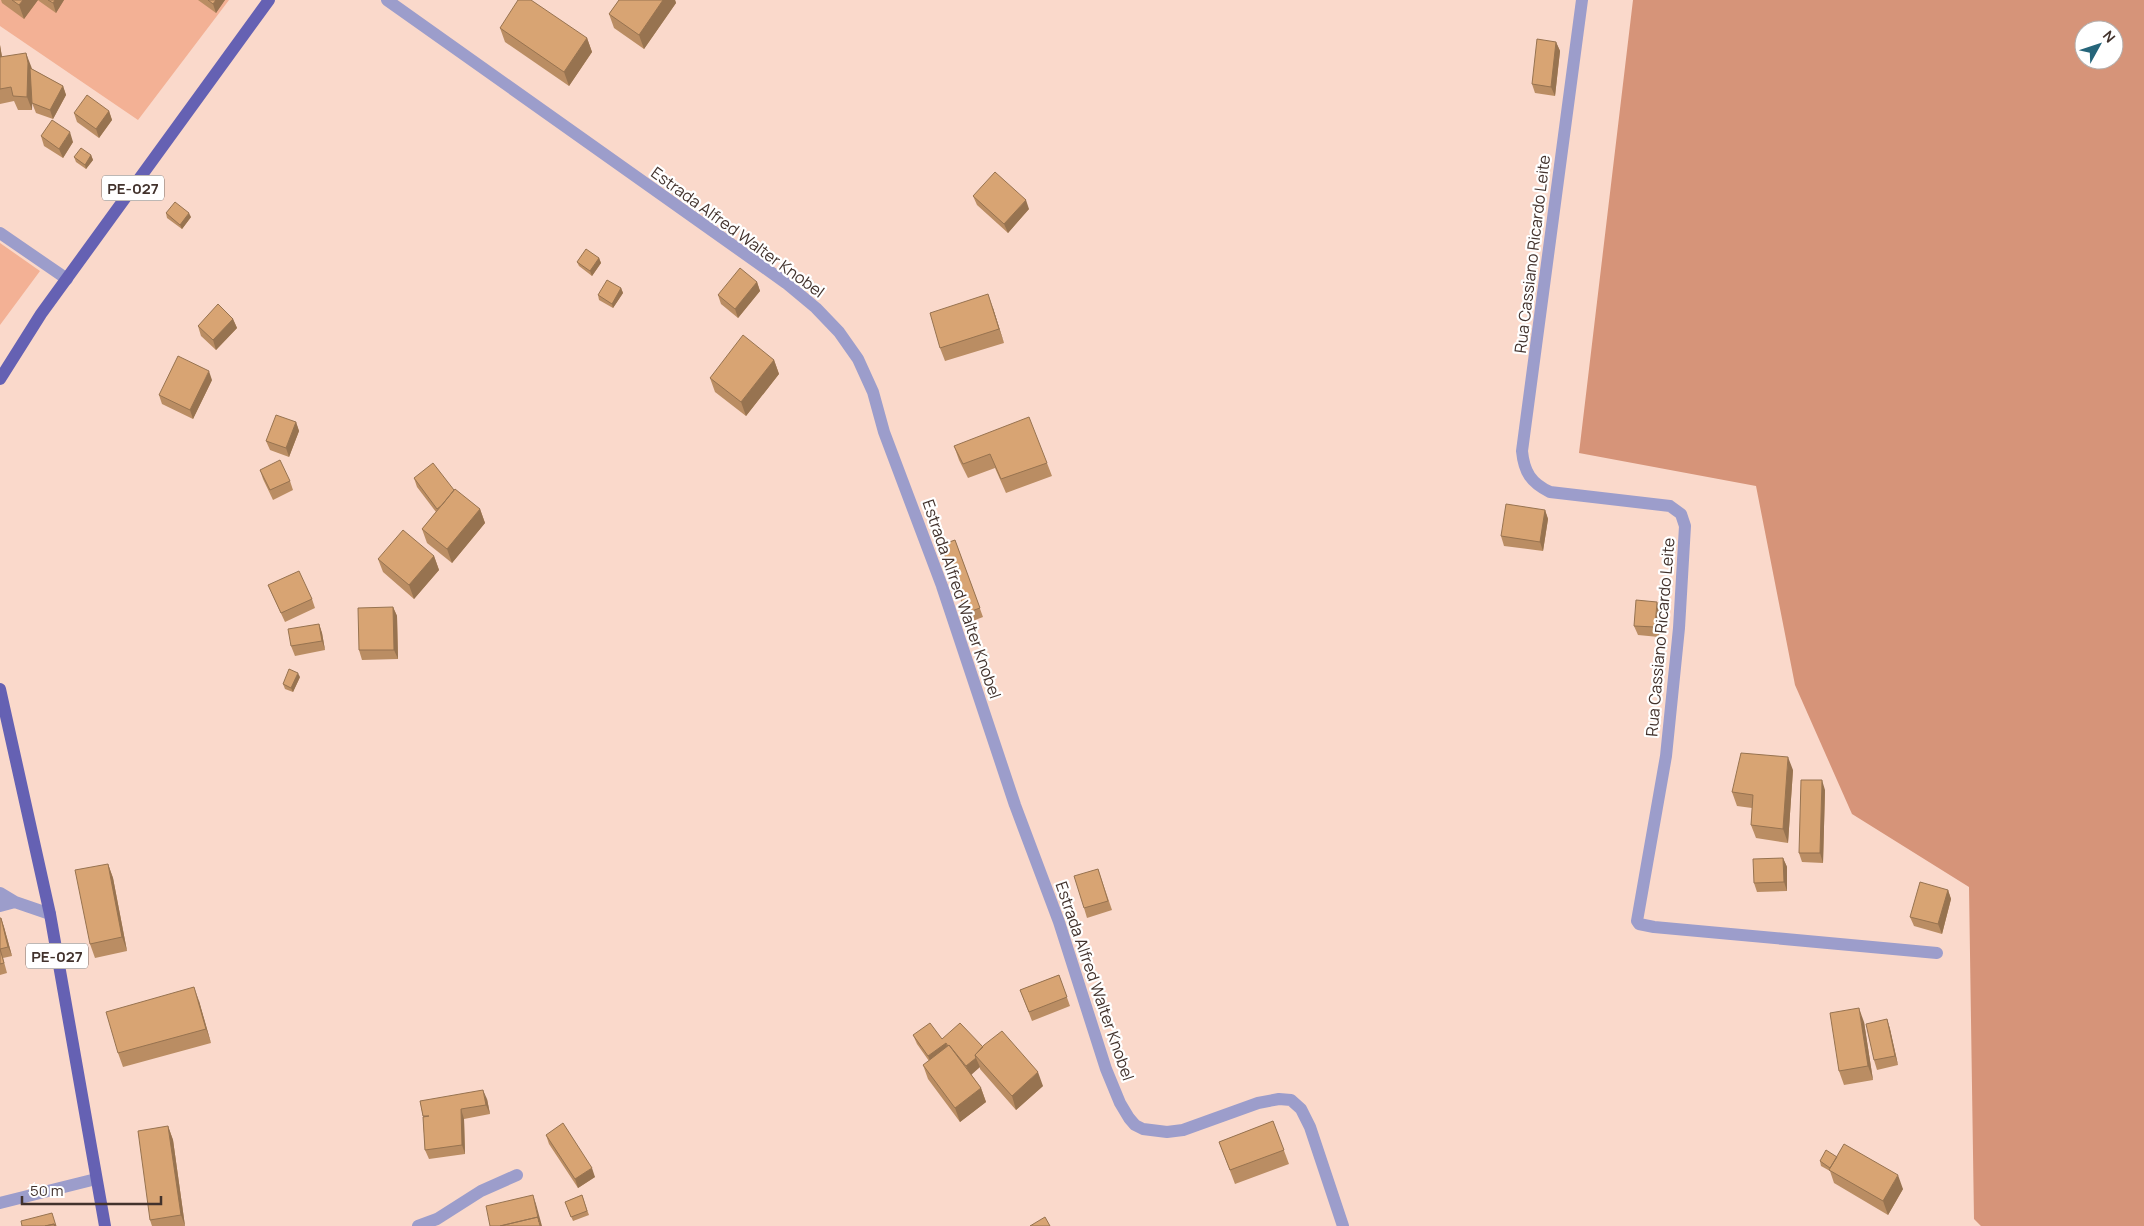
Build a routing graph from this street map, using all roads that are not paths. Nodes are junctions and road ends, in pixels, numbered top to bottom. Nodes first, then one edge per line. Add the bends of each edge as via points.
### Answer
1 (269, 0) edge
2 (387, 0) edge
3 (1582, 0) edge
4 (0, 233) edge
5 (67, 279) junction
6 (0, 379) edge
7 (0, 689) edge
8 (0, 893) edge
9 (15, 902) junction
10 (0, 906) edge
11 (50, 914) junction
12 (1936, 953) dead end
13 (517, 1175) dead end
14 (96, 1179) junction
15 (0, 1202) edge
16 (105, 1226) edge
17 (418, 1226) edge
18 (1343, 1226) edge

1 - 5 main road, PE-027
2 - 18 street, Estrada Alfred Walter Knobel via 786,283 839,332 858,359 873,392 884,432 942,586 1120,1103 1135,1125 1168,1132 1183,1130 1258,1103 1279,1098 1291,1100 1301,1109 1310,1127
3 - 12 street, Rua Cassiano Ricardo Leite via 1522,451 1530,478 1550,492 1670,506 1681,514 1685,526 1666,756 1637,921 1654,927
4 - 5 street
5 - 6 main road, PE-027
7 - 11 main road, PE-027
8 - 9 street
9 - 10 street
9 - 11 street
11 - 14 main road, PE-027
13 - 17 street
14 - 15 street
14 - 16 main road, PE-027

